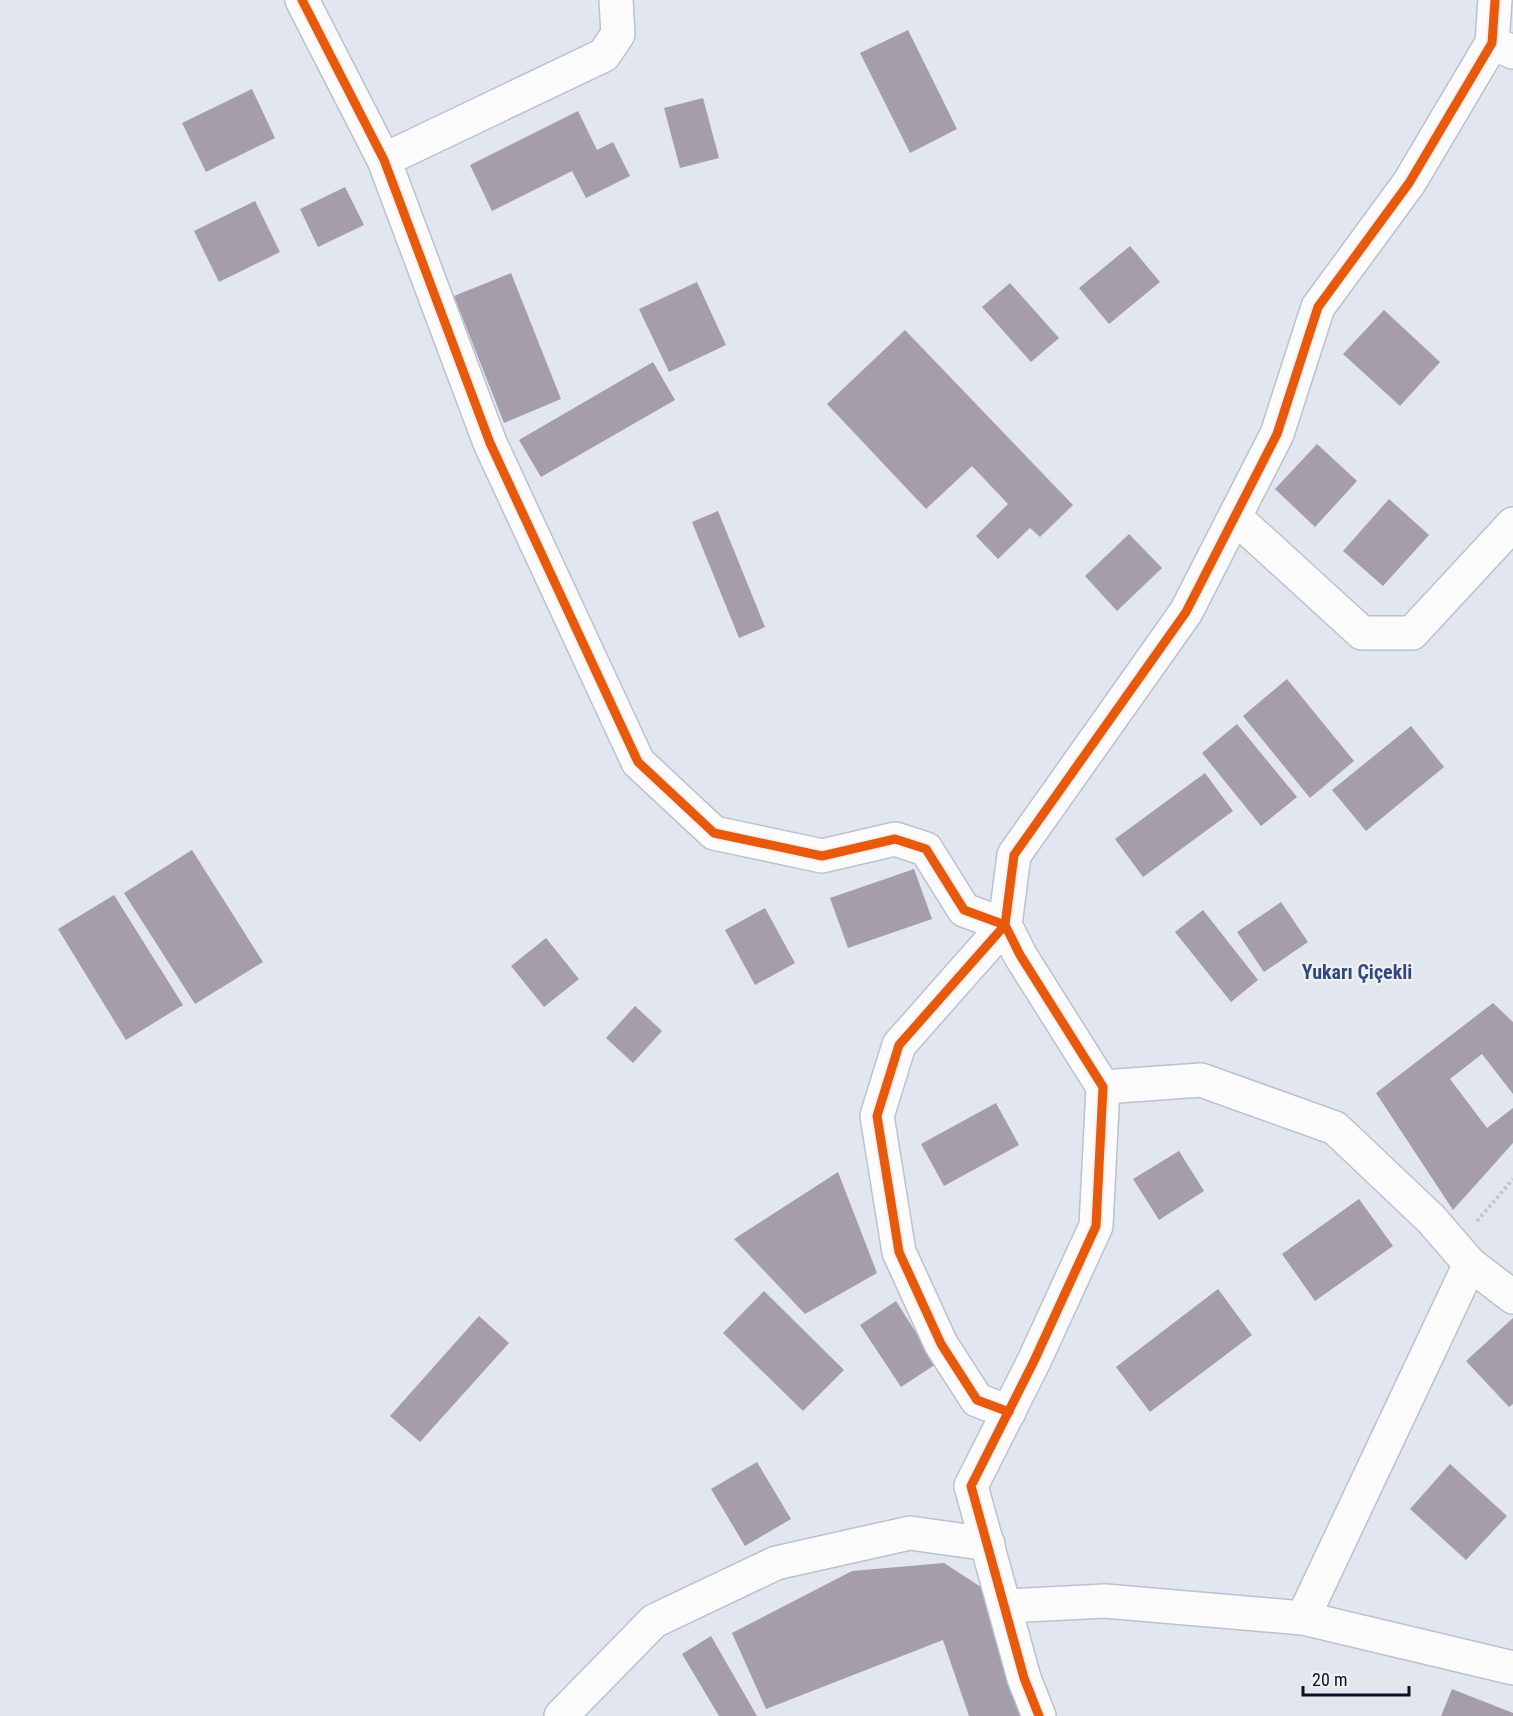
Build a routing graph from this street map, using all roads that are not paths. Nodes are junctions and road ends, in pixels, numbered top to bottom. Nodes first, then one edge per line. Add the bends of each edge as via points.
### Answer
1 (302, 0) edge
2 (616, 0) edge
3 (1495, 0) edge
4 (1503, 48) edge
5 (384, 160) junction
6 (1235, 517) junction
7 (1513, 524) edge
8 (1005, 925) junction
9 (1102, 1087) junction
10 (1462, 1255) junction
11 (1513, 1297) edge
12 (1009, 1412) junction
13 (988, 1544) junction
14 (1005, 1606) junction
15 (1303, 1618) junction
16 (1513, 1668) edge
17 (561, 1716) edge
18 (1039, 1716) edge

1 - 5 street
2 - 5 street via 618,34 604,55
3 - 4 street
4 - 6 street via 1318,306 1277,434
5 - 8 street via 490,443 638,762 714,833 822,856 895,839 926,849 964,910
6 - 7 street via 1362,633 1412,633
6 - 8 street via 1186,612 1014,855
8 - 9 street
8 - 12 street via 899,1045 877,1116 899,1252 941,1344 977,1401
9 - 10 street via 1202,1080 1335,1128 1431,1219
9 - 12 street via 1096,1226
10 - 11 street
10 - 15 street
12 - 13 street via 971,1486
13 - 14 street
13 - 17 street via 910,1533 776,1563 654,1621
14 - 15 street via 1105,1601
14 - 18 street via 1024,1678
15 - 16 street

